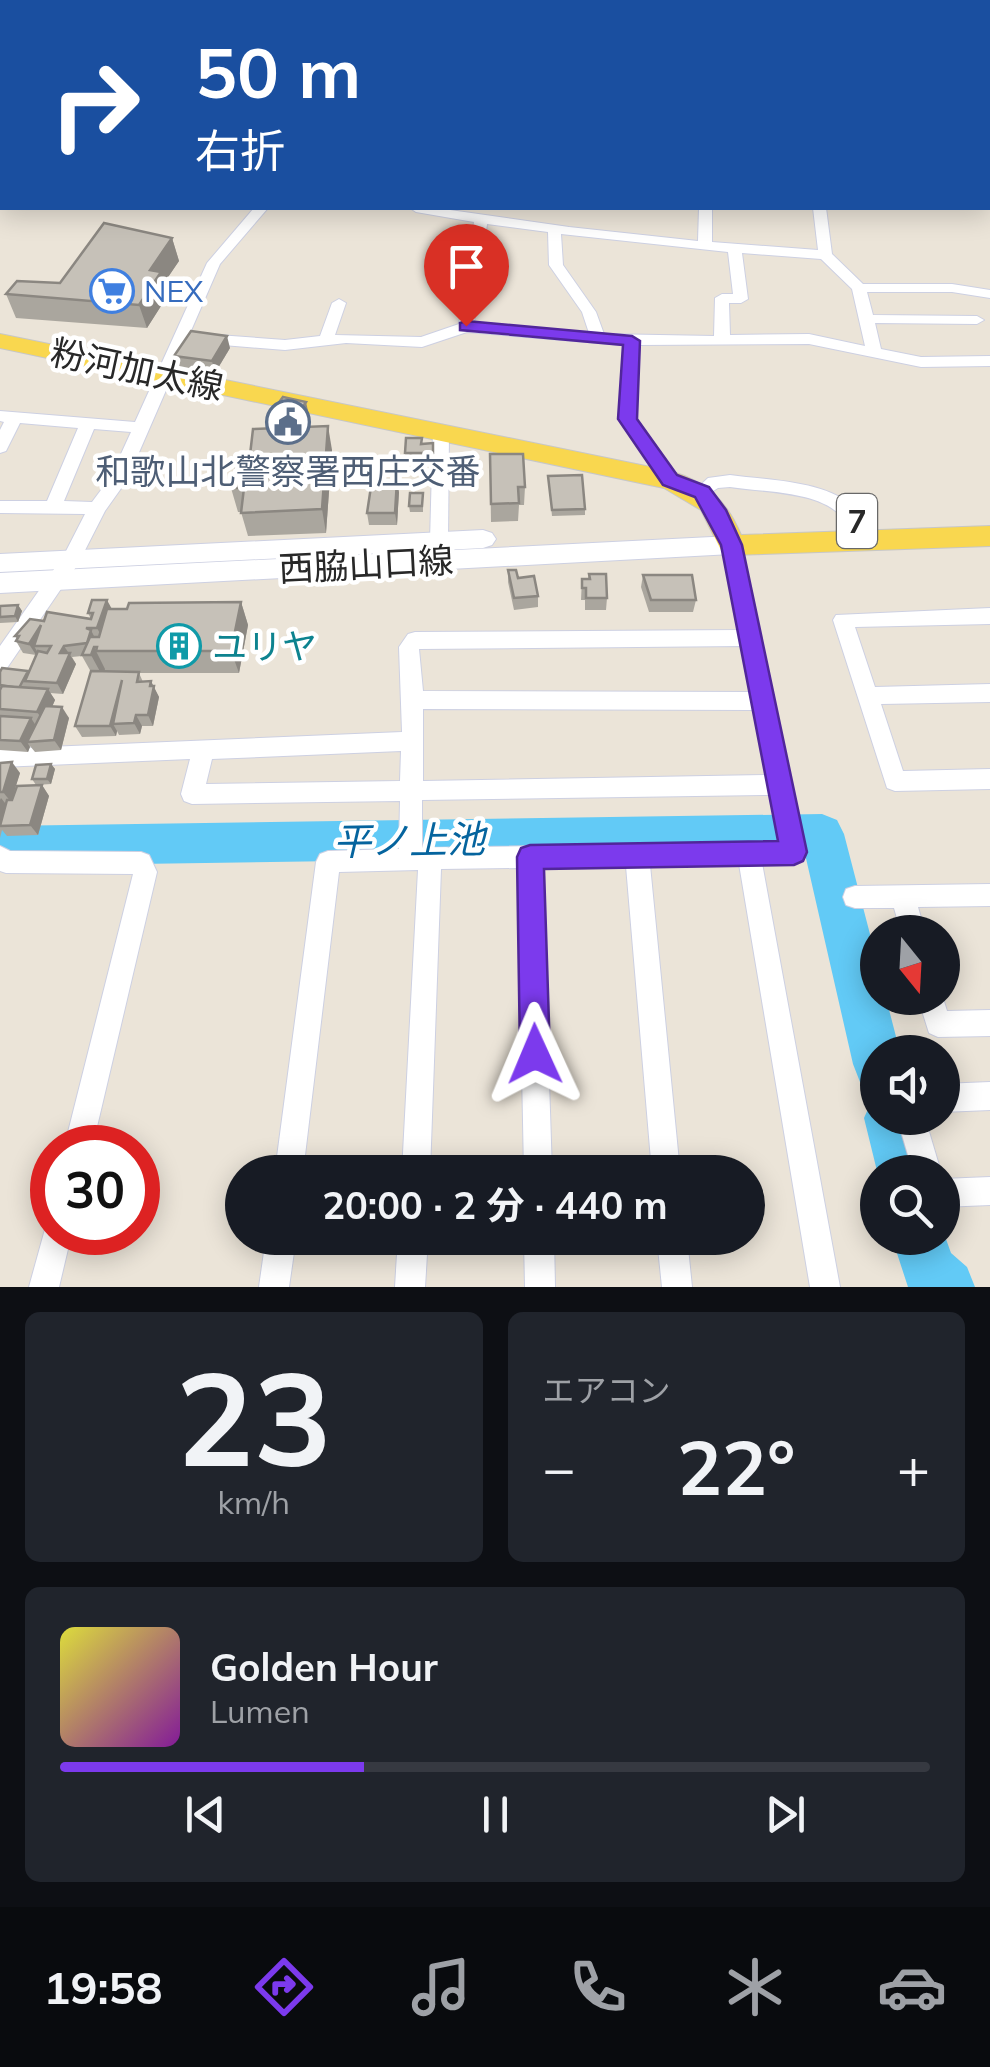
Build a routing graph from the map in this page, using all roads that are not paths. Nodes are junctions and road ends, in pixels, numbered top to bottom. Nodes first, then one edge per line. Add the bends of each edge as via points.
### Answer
1 (259, 210) edge
2 (427, 210) edge
3 (706, 210) edge
4 (820, 210) edge
5 (481, 220) junction
6 (554, 228) junction
7 (704, 246) junction
8 (735, 249) junction
9 (825, 255) junction
10 (859, 288) junction
11 (990, 294) edge
12 (339, 303) dead end
13 (869, 319) junction
14 (977, 320) dead end
15 (466, 326) junction
16 (182, 337) junction
17 (598, 338) junction
18 (722, 338) junction
19 (326, 340) junction
20 (0, 341) edge
21 (632, 341) junction
22 (874, 350) junction
23 (990, 361) edge
24 (167, 376) junction
25 (7, 417) edge
26 (88, 424) junction
27 (141, 428) junction
28 (441, 432) junction
29 (0, 448) edge
30 (670, 480) junction
31 (702, 492) junction
32 (0, 507) edge
33 (53, 508) junction
34 (97, 508) junction
35 (990, 517) edge
36 (855, 521) junction
37 (728, 536) junction
38 (990, 536) edge
39 (439, 541) junction
40 (0, 563) edge
41 (64, 570) junction
42 (0, 583) edge
43 (990, 616) edge
44 (750, 638) junction
45 (0, 662) edge
46 (990, 693) edge
47 (868, 696) junction
48 (413, 700) junction
49 (763, 701) junction
50 (413, 742) junction
51 (203, 750) junction
52 (0, 758) edge
53 (990, 779) edge
54 (780, 784) junction
55 (412, 791) junction
56 (415, 849) junction
57 (749, 855) junction
58 (637, 856) junction
59 (530, 857) junction
60 (2, 866) edge
61 (990, 895) edge
62 (903, 896) junction
63 (854, 897) dead end
64 (908, 915) edge
65 (936, 1015) edge
66 (990, 1023) edge
67 (990, 1096) edge
68 (960, 1097) edge
69 (84, 1125) edge
70 (291, 1155) edge
71 (416, 1155) edge
72 (538, 1155) edge
73 (664, 1155) edge
74 (990, 1192) edge
75 (960, 1193) edge
76 (52, 1255) edge
77 (279, 1255) edge
78 (412, 1255) edge
79 (539, 1255) edge
80 (674, 1255) edge
81 (44, 1287) edge
82 (274, 1287) edge
83 (410, 1287) edge
84 (540, 1287) edge
85 (677, 1287) edge
86 (824, 1287) edge

1 - 16 street via 214,263
2 - 5 street
3 - 7 street
4 - 9 street
5 - 6 street
5 - 15 street
6 - 7 street
6 - 17 street via 556,265 589,312
7 - 8 street
8 - 9 street
8 - 18 street via 740,299 722,298
9 - 10 street
10 - 11 street
10 - 13 street
12 - 19 street
13 - 14 street
13 - 22 street
15 - 17 street
15 - 19 street via 422,342
16 - 19 street via 285,345
16 - 24 street
17 - 21 street
18 - 21 street
18 - 22 street via 808,339
20 - 24 main road, 粉河加太線
21 - 30 street via 628,419
22 - 23 street via 921,362
24 - 27 street
24 - 28 main road, 粉河加太線
25 - 26 street
25 - 29 street
26 - 27 street
26 - 33 street
27 - 34 street
28 - 30 main road, 粉河加太線
28 - 39 street
30 - 31 main road, 粉河加太線
31 - 36 street via 730,481 827,496
31 - 37 main road
32 - 33 street
33 - 34 street
34 - 41 street
35 - 36 main road, 7
36 - 37 main road, 7
37 - 38 main road, 7
37 - 39 street, 西脇山口線
37 - 41 street, 西脇山口線
37 - 44 street
39 - 41 street, 西脇山口線
40 - 41 street, 西脇山口線
41 - 42 street, 西脇山口線
41 - 45 street
43 - 47 street via 844,620
44 - 48 street via 415,640 409,647
44 - 49 street
46 - 47 street
47 - 53 street via 895,781
48 - 49 street
48 - 50 street
49 - 54 street
50 - 51 street
50 - 55 street
51 - 52 street
51 - 55 street via 192,794
54 - 55 street
54 - 57 street via 794,852
55 - 56 street
56 - 59 street
56 - 70 street via 328,862
56 - 71 street
57 - 58 street
57 - 86 street
58 - 59 street
58 - 73 street
59 - 72 street
60 - 69 street via 141,864 145,872
61 - 62 street
62 - 63 street
62 - 64 street
65 - 66 street via 938,1024
67 - 68 street
74 - 75 street
76 - 81 street
77 - 82 street
78 - 83 street
79 - 84 street
80 - 85 street

